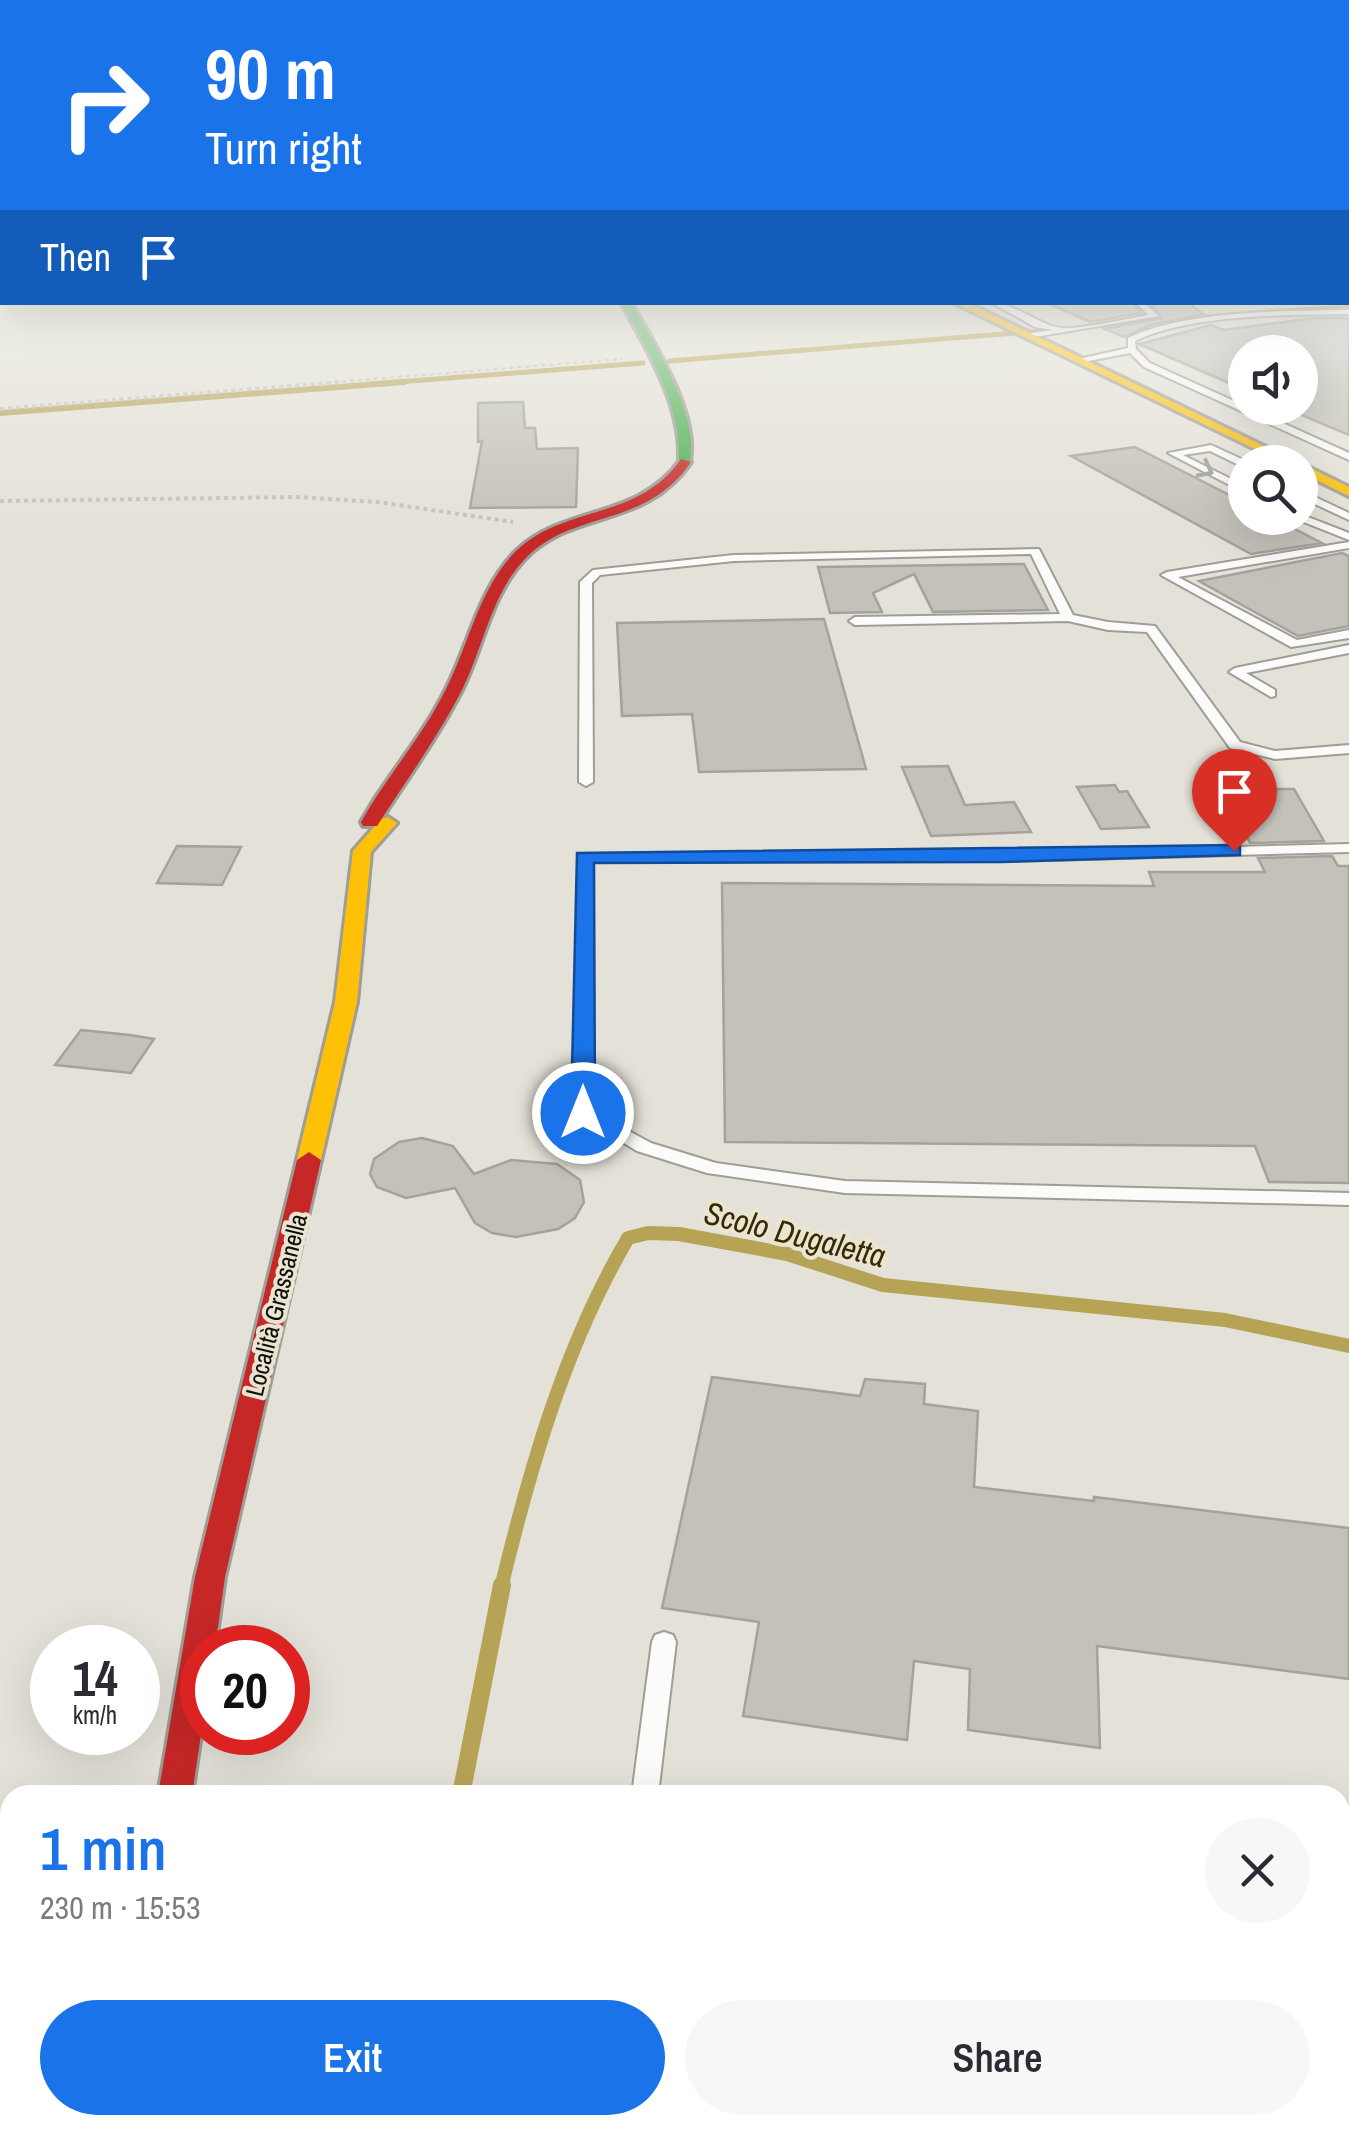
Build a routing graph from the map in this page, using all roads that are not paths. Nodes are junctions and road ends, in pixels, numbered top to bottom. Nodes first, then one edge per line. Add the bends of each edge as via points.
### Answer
1 (641, 331) edge
2 (1017, 331) edge
3 (1053, 331) edge
4 (1155, 331) edge
5 (1028, 336) junction
6 (1132, 350) junction
7 (1078, 360) junction
8 (1256, 445) edge
9 (1228, 456) edge
10 (1349, 457) edge
11 (1318, 476) edge
12 (1228, 481) edge
13 (1349, 492) edge
14 (1318, 502) edge
15 (1349, 517) edge
16 (1318, 525) edge
17 (1349, 537) edge
18 (1349, 544) edge
19 (1068, 617) junction
20 (855, 621) dead end
21 (1349, 634) edge
22 (1349, 649) edge
23 (1271, 692) dead end
24 (1349, 749) edge
25 (586, 782) dead end
26 (1349, 848) edge
27 (1349, 1199) edge
28 (664, 1642) dead end
29 (177, 1785) edge
30 (646, 1785) edge

1 - 29 street, Località Grassanella via 687,448 683,468 658,492 520,554 452,693 362,851 346,1002 210,1577
2 - 5 street
3 - 5 lane
4 - 6 lane via 1131,340
5 - 7 street
6 - 7 lane
6 - 10 lane via 1147,366
7 - 8 street
9 -> 12 lane via 1212,448 1173,453
11 - 13 street
14 - 15 lane
16 - 17 lane
18 - 21 lane via 1166,575 1295,644
19 - 20 lane
19 - 24 lane via 1151,628 1235,745 1275,755
19 - 25 lane via 1035,551 734,558 597,572 586,582
22 - 23 lane via 1236,672
26 - 27 lane via 584,858 583,1113 644,1148 714,1169 846,1187
28 - 30 lane

